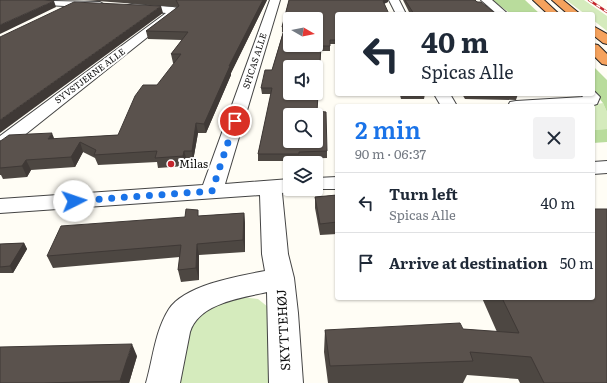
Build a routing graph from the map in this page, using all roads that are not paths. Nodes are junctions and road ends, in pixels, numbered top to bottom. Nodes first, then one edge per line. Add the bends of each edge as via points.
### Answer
1 (11, 0) edge
2 (275, 0) edge
3 (394, 0) edge
4 (486, 0) edge
5 (538, 0) edge
6 (557, 0) edge
7 (78, 2) edge
8 (400, 12) edge
9 (501, 12) edge
10 (552, 12) edge
11 (572, 12) edge
12 (54, 14) edge
13 (595, 30) edge
14 (607, 40) edge
15 (595, 50) edge
16 (607, 61) edge
17 (591, 96) edge
18 (570, 104) edge
19 (0, 145) edge
20 (607, 167) edge
21 (595, 168) edge
22 (335, 183) edge
23 (323, 184) edge
24 (280, 186) edge
25 (212, 191) junction
26 (0, 206) edge
27 (280, 278) junction
28 (163, 383) edge
29 (286, 383) edge

1 - 7 street
2 - 25 street, SPICAS ALLE
3 - 8 street
4 - 9 street
5 - 10 highway
6 - 11 highway
7 - 12 street
7 - 19 street, SYVSTJERNE ALLE via 167,9 174,12
13 - 14 highway
15 - 16 highway
17 - 18 street via 592,101
20 - 21 street
22 - 23 street
24 - 25 street
24 - 27 street, SKYTTEHØJ via 276,254
25 - 26 street
27 - 28 street, SKYTTEHØJ via 212,295 190,308 180,318
27 - 29 street, SKYTTEHØJ

